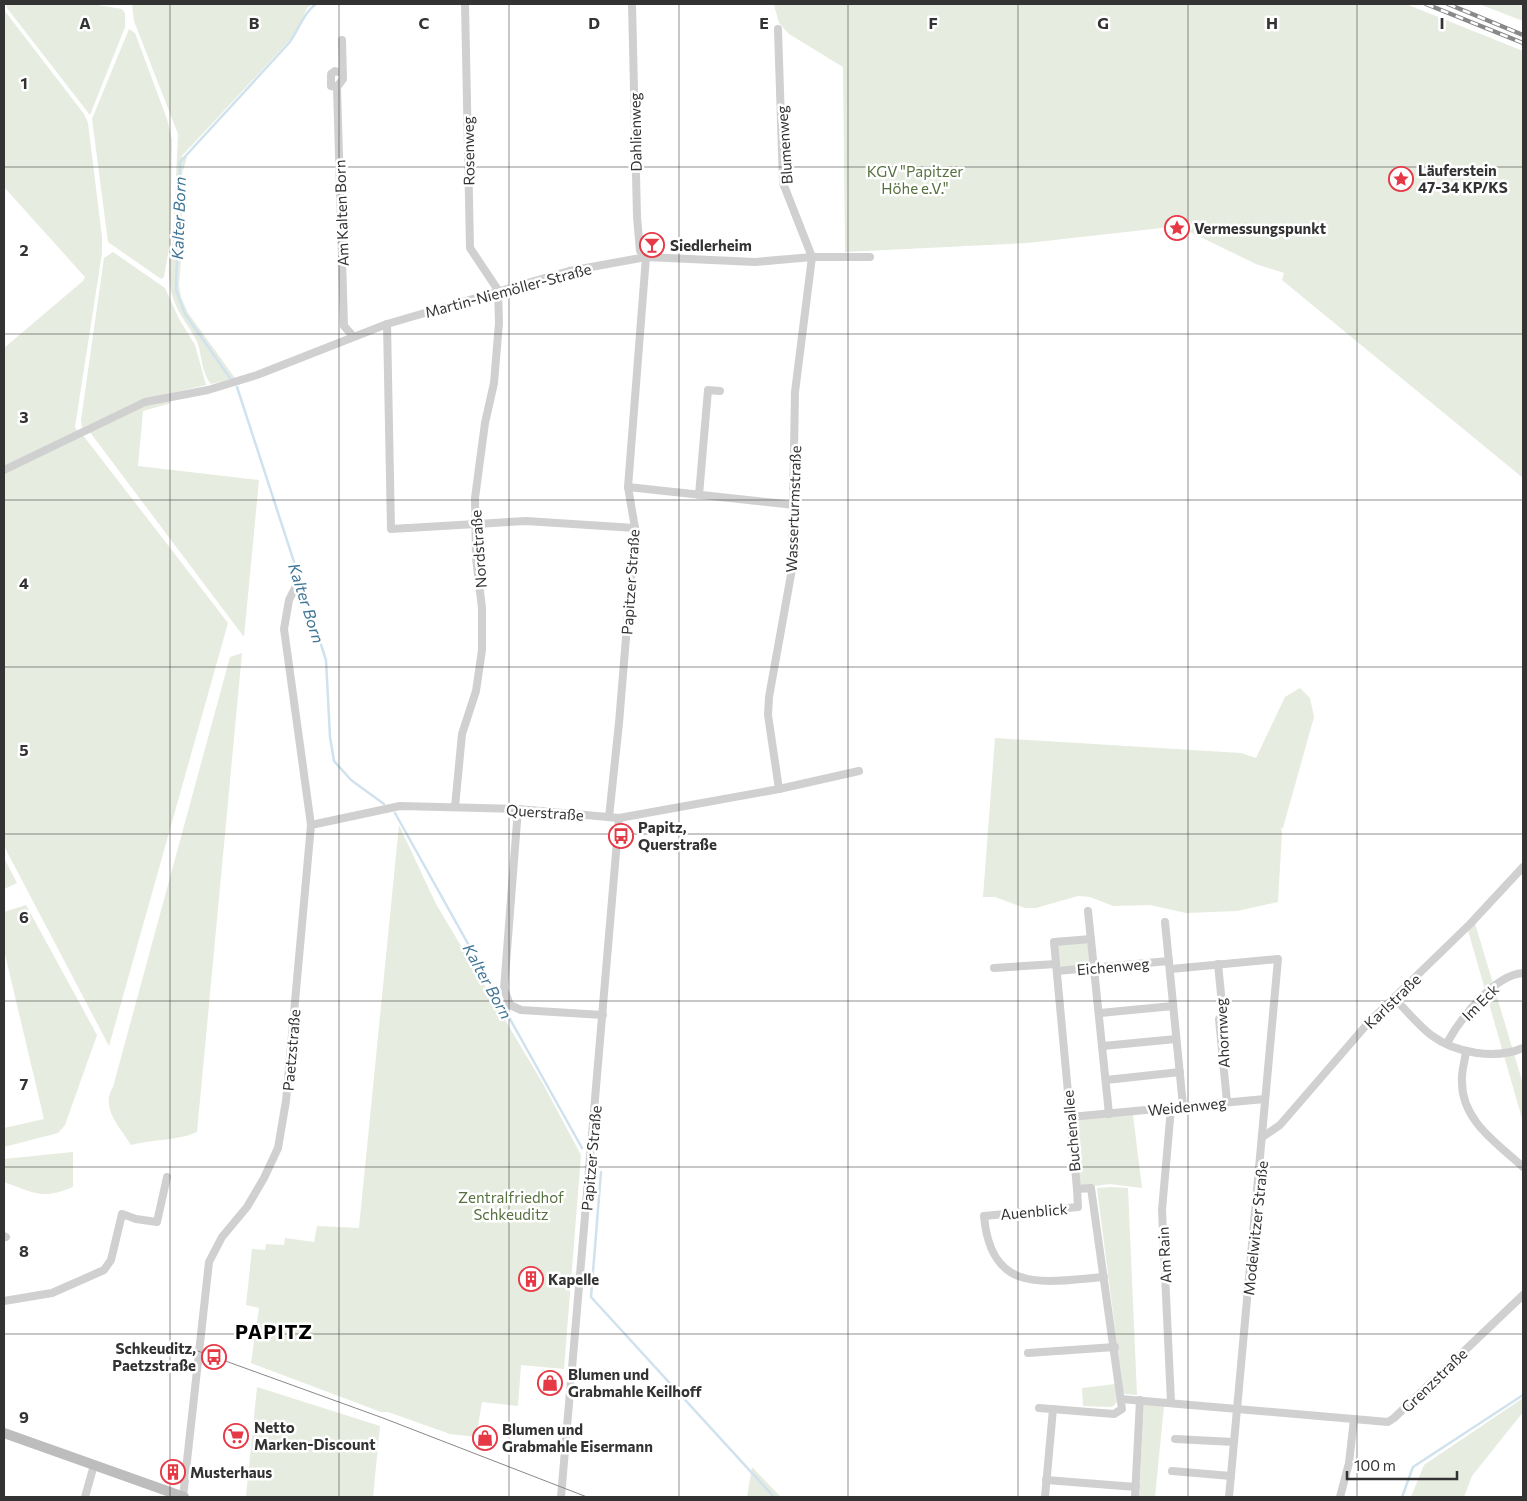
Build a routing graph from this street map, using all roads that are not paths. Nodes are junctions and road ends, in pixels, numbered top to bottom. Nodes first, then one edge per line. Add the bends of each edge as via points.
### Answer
1 (465, 4) edge
2 (632, 4) edge
3 (778, 29) dead end
4 (342, 40) dead end
5 (342, 73) junction
6 (337, 86) junction
7 (870, 256) dead end
8 (646, 257) junction
9 (812, 257) junction
10 (498, 290) junction
11 (387, 324) junction
12 (353, 336) junction
13 (700, 390) dead end
14 (708, 390) junction
15 (720, 391) dead end
16 (4, 470) edge
17 (628, 487) junction
18 (699, 495) junction
19 (794, 506) junction
20 (475, 524) junction
21 (635, 528) junction
22 (296, 586) dead end
23 (859, 771) dead end
24 (779, 789) junction
25 (455, 807) junction
26 (518, 809) junction
27 (608, 817) junction
28 (619, 818) junction
29 (311, 825) junction
30 (1523, 867) edge
31 (1088, 911) dead end
32 (1165, 922) dead end
33 (1091, 939) junction
34 (1278, 959) joint
35 (1218, 964) junction
36 (1170, 965) junction
37 (1057, 967) junction
38 (994, 968) dead end
39 (1095, 968) junction
40 (1523, 973) edge
41 (1395, 999) junction
42 (1173, 1006) junction
43 (1100, 1013) junction
44 (603, 1016) junction
45 (1176, 1039) junction
46 (1448, 1043) junction
47 (1103, 1046) junction
48 (1523, 1048) edge
49 (1466, 1051) junction
50 (1180, 1072) junction
51 (1106, 1080) junction
52 (1265, 1099) junction
53 (1227, 1102) junction
54 (1183, 1106) junction
55 (1172, 1108) junction
56 (1109, 1114) junction
57 (1070, 1117) junction
58 (1264, 1136) junction
59 (1523, 1167) edge
60 (167, 1177) dead end
61 (1077, 1189) junction
62 (1104, 1277) junction
63 (1523, 1295) edge
64 (4, 1301) edge
65 (1114, 1347) junction
66 (1028, 1353) dead end
67 (1122, 1399) junction
68 (1140, 1400) junction
69 (1171, 1402) junction
70 (1039, 1408) dead end
71 (1237, 1408) junction
72 (1053, 1409) junction
73 (1354, 1419) junction
74 (4, 1433) edge
75 (1175, 1438) dead end
76 (1234, 1442) junction
77 (94, 1465) junction
78 (1172, 1471) dead end
79 (1231, 1476) junction
80 (1046, 1480) junction
81 (1136, 1487) junction
82 (85, 1497) edge
83 (183, 1497) edge
84 (561, 1497) edge
85 (1045, 1497) edge
86 (1135, 1497) edge
87 (1229, 1497) edge
88 (1340, 1497) edge

1 - 10 street, Rosenweg via 470,248
2 - 8 street, Dahlienweg via 637,217 640,251
3 - 9 street, Blumenweg via 783,183
4 - 5 street, Am Kalten Born
5 - 6 street, Am Kalten Born via 343,79
5 - 6 street, Am Kalten Born via 335,71 331,74 331,86
6 - 12 street, Am Kalten Born via 344,326
7 - 9 street, Martin-Niemöller-Straße
8 - 9 street, Martin-Niemöller-Straße via 755,262
8 - 10 street, Martin-Niemöller-Straße via 569,271
8 - 17 street, Papitzer Straße
9 - 19 street, Wasserturmstraße via 795,392
10 - 11 street, Martin-Niemöller-Straße
10 - 20 street, Nordstraße via 498,357 477,472
11 - 12 street, Martin-Niemöller-Straße
11 - 20 street via 391,529
12 - 16 street, Martin-Niemöller-Straße via 257,375 208,390 145,402
13 - 14 street
14 - 15 street
14 - 18 street
17 - 18 street
17 - 21 street, Papitzer Straße
18 - 19 street
19 - 24 street, Wasserturmstraße via 792,569 768,697
20 - 21 street via 526,521
20 - 25 street, Nordstraße via 482,650 476,691 462,734
21 - 27 street, Papitzer Straße
22 - 29 street, Paetzstraße via 289,600 284,629
23 - 24 street, Querstraße
24 - 28 street, Querstraße
25 - 26 street, Querstraße
25 - 29 street, Querstraße via 400,806
26 - 27 street, Querstraße
26 - 44 street via 504,989 510,1005 521,1010
27 - 28 street, Querstraße
28 - 44 street, Papitzer Straße
29 - 83 street, Paetzstraße via 286,1101 278,1148 247,1207 222,1237 209,1262
30 - 41 street, Karlstraße
31 - 33 street
32 - 36 street
33 - 37 street, Buchenallee via 1054,942
33 - 39 street
34 - 35 street, Eichenweg
34 - 52 street, Modelwitzer Straße
35 - 36 street, Eichenweg
35 - 53 street, Ahornweg via 1223,1014 1219,1019
36 - 39 street, Eichenweg
36 - 42 street
37 - 38 street, Eichenweg
37 - 39 street, Eichenweg
37 - 57 street, Buchenallee
39 - 43 street
40 - 46 street, Im Eck via 1503,979 1457,1024
41 - 46 street via 1431,1035
41 - 58 street, Karlstraße via 1369,1022 1280,1125
42 - 43 street
42 - 45 street
43 - 47 street
44 - 84 street, Papitzer Straße
45 - 47 street
45 - 50 street
46 - 49 street
47 - 51 street
48 - 49 street via 1491,1054
49 - 59 street via 1462,1081 1464,1104 1474,1122
50 - 51 street
50 - 54 street
51 - 56 street
52 - 53 street, Weidenweg
52 - 58 street, Modelwitzer Straße
53 - 54 street, Weidenweg
54 - 55 street, Weidenweg
55 - 56 street, Weidenweg
55 - 69 street, Am Rain via 1162,1210
56 - 57 street, Weidenweg
57 - 61 street, Buchenallee
58 - 71 street, Modelwitzer Straße
60 - 64 street via 157,1222 122,1214 111,1260 104,1270 52,1293
61 - 62 street, Buchenallee via 1091,1188
61 - 62 street, Auenblick via 1078,1207 984,1216 990,1249 1002,1267 1017,1276 1041,1282
62 - 65 street, Buchenallee
63 - 73 street, Grenzstraße via 1394,1418 1388,1422
65 - 66 street
65 - 67 street, Buchenallee
67 - 68 street, Grenzstraße
67 - 72 street via 1122,1409 1114,1414
68 - 69 street, Grenzstraße
68 - 81 street
69 - 71 street, Grenzstraße
70 - 72 street
71 - 73 street, Grenzstraße
71 - 76 street, Modelwitzer Straße
72 - 80 street
73 - 88 street
74 - 77 street
75 - 76 street
76 - 79 street, Modelwitzer Straße
77 - 82 street
77 - 83 street
78 - 79 street
79 - 87 street, Modelwitzer Straße
80 - 81 street
80 - 85 street
81 - 86 street

